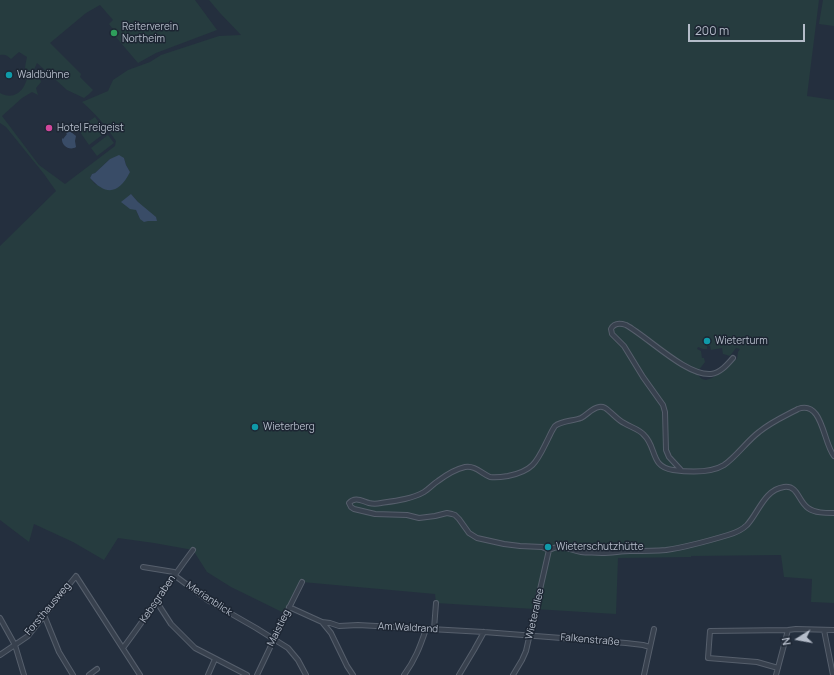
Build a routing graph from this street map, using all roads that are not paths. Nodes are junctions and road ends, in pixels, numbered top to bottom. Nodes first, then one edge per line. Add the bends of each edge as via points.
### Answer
1 (733, 358) dead end
2 (834, 456) edge
3 (681, 470) junction
4 (834, 513) edge
5 (193, 550) dead end
6 (549, 550) junction
7 (143, 567) dead end
8 (174, 575) junction
9 (302, 582) dead end
10 (156, 602) junction
11 (436, 603) dead end
12 (289, 607) junction
13 (44, 616) junction
14 (0, 618) edge
15 (322, 622) junction
16 (339, 626) junction
17 (426, 629) junction
18 (434, 629) junction
19 (654, 630) dead end
20 (788, 630) junction
21 (824, 630) junction
22 (834, 630) edge
23 (484, 632) junction
24 (331, 633) junction
25 (529, 635) junction
26 (274, 639) junction
27 (15, 645) junction
28 (123, 648) junction
29 (650, 648) junction
30 (0, 656) edge
31 (215, 659) junction
32 (778, 668) junction
33 (98, 669) dead end
34 (24, 675) edge
35 (73, 675) edge
36 (89, 675) edge
37 (140, 675) edge
38 (208, 675) edge
39 (247, 675) edge
40 (257, 675) edge
41 (306, 675) edge
42 (353, 675) edge
43 (404, 675) edge
44 (458, 675) edge
45 (513, 675) edge
46 (644, 675) edge
47 (776, 675) edge
48 (833, 675) edge

1 - 3 street via 723,369 714,373 697,372 668,356 626,325 615,324 610,329 663,405 666,450
2 - 3 street via 818,417 811,409 804,407 765,427 722,466 702,470
3 - 6 street via 660,465 642,432 622,422 605,408 599,407 580,418 556,426 536,461 523,472 493,477 472,467 464,467 410,498 376,504 357,499 350,503 354,509 370,513 419,518 452,514 477,538 500,544 542,547
4 - 6 street via 823,513 808,508 794,489 785,487 768,495 748,523 735,533 661,550 605,553 584,552 561,546
5 - 8 street, Kebsgraben
6 - 25 street, Wieterallee
7 - 8 street, Merianblick via 174,572
8 - 10 street, Kebsgraben
8 - 26 street, Merianblick via 209,601
9 - 12 street, Maistieg
10 - 28 street, Kebsgraben
10 - 31 street via 183,636 196,648
11 - 18 street
12 - 15 street, Am Waldrand
12 - 26 street, Maistieg
13 - 27 street, Forsthausweg via 28,636
13 - 28 street, Forsthausweg via 76,576
13 - 35 street via 59,652
14 - 27 street
15 - 16 street, Am Waldrand
15 - 24 street
16 - 17 street, Am Waldrand
16 - 24 street
17 - 18 street, Am Waldrand
17 - 43 street via 419,650
18 - 23 street, Am Waldrand
19 - 29 street
20 - 21 street
20 - 32 street
20 - 32 street via 710,631 708,658 757,662
21 - 22 street
21 - 48 street
23 - 25 street, Am Waldrand
23 - 44 street
24 - 42 street
25 - 29 street, Falkenstraße via 643,645
25 - 45 street, Wieterallee via 525,654
26 - 40 street, Maistieg
26 - 41 street, Merianblick via 288,648
27 - 30 street, Forsthausweg
27 - 34 street
28 - 37 street
29 - 46 street
31 - 38 street
31 - 39 street
32 - 47 street
33 - 36 street

